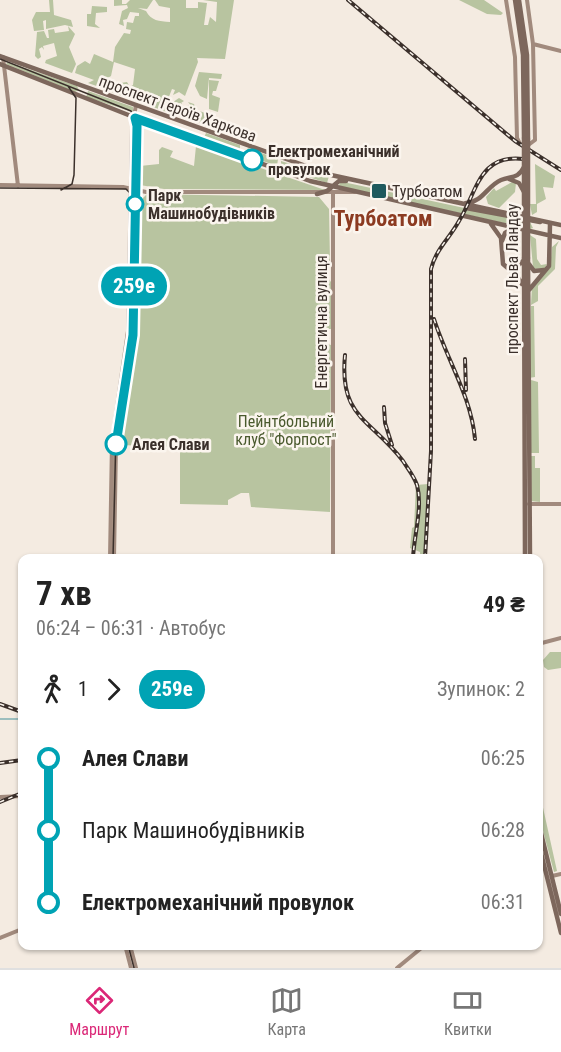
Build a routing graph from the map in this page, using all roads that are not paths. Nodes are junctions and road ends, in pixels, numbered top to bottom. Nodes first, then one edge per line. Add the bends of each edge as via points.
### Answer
1 (506, 0) edge
2 (517, 0) edge
3 (526, 0) edge
4 (532, 44) junction
5 (561, 51) edge
6 (2, 56) edge
7 (2, 65) edge
8 (136, 105) junction
9 (134, 119) junction
10 (245, 144) junction
11 (240, 156) junction
12 (281, 158) junction
13 (524, 167) junction
14 (276, 170) junction
15 (509, 179) junction
16 (354, 182) junction
17 (336, 184) junction
18 (0, 185) edge
19 (18, 186) junction
20 (133, 188) junction
21 (146, 192) junction
22 (356, 192) junction
23 (487, 192) junction
24 (524, 192) junction
25 (316, 194) junction
26 (333, 194) junction
27 (135, 197) junction
28 (452, 202) junction
29 (502, 212) junction
30 (533, 221) junction
31 (489, 222) junction
32 (561, 226) edge
33 (516, 228) junction
34 (548, 228) junction
35 (531, 231) junction
36 (561, 238) edge
37 (502, 241) junction
38 (550, 252) junction
39 (502, 259) junction
40 (526, 260) junction
41 (548, 267) junction
42 (526, 295) junction
43 (527, 504) junction
44 (561, 504) edge
45 (527, 511) junction
46 (112, 554) edge
47 (112, 554) edge
48 (333, 554) edge
49 (525, 554) edge
50 (530, 554) edge
51 (561, 638) edge
52 (543, 643) edge
53 (18, 796) edge
54 (0, 797) edge
55 (543, 851) edge
56 (547, 863) junction
57 (561, 874) edge
58 (552, 876) junction
59 (561, 914) edge
60 (18, 930) edge
61 (561, 933) edge
62 (0, 938) edge
63 (128, 950) edge
64 (129, 950) edge
65 (419, 950) edge
66 (131, 968) edge
67 (136, 968) edge
68 (397, 968) edge

1 - 4 main road via 515,57 517,138 527,146 535,140
2 - 13 main road, проспект Льва Ландау, bridge via 523,55
2 - 40 main road, проспект Льва Ландау, bridge via 526,55
3 - 4 main road
4 - 5 main road
6 - 7 main road
6 - 8 main road, проспект Героїв Харкова
7 - 9 main road, проспект Героїв Харкова
7 - 19 main road
8 - 9 main road
8 - 10 main road, проспект Героїв Харкова
9 - 11 main road, проспект Героїв Харкова
9 - 20 main road via 137,126
10 - 11 main road
10 - 12 main road, проспект Героїв Харкова
11 - 14 main road, проспект Героїв Харкова
12 - 14 main road
12 - 16 main road, проспект Героїв Харкова
13 - 15 main road
13 - 24 main road, проспект Льва Ландау, bridge
14 - 17 main road, проспект Героїв Харкова
15 - 23 main road via 499,181
15 - 24 main road via 519,183
16 - 17 main road
16 - 28 main road, проспект Героїв Харкова
17 - 22 main road, проспект Героїв Харкова
17 - 25 main road
17 - 26 main road
18 - 19 main road
19 - 20 main road
20 - 21 main road
20 - 27 main road
20 - 46 main road via 127,351 112,441
21 - 25 main road
21 - 27 main road
22 - 26 main road
22 - 31 main road, проспект Героїв Харкова
23 - 28 main road via 472,203
23 - 29 main road via 487,206
24 - 40 main road, проспект Льва Ландау, bridge
25 - 26 main road
26 - 48 main road, Енергетична вулиця
27 - 47 main road via 133,335 116,447
28 - 29 main road, проспект Героїв Харкова
28 - 30 main road
29 - 30 main road, проспект Героїв Харкова
30 - 34 main road, проспект Героїв Харкова
30 - 35 main road
31 - 33 main road, проспект Героїв Харкова
31 - 37 main road
32 - 34 main road
33 - 35 main road, проспект Героїв Харкова
33 - 37 main road via 507,231
34 - 35 main road, проспект Героїв Харкова
34 - 36 main road, проспект Героїв Харкова
34 - 38 main road
36 - 38 main road via 553,243
37 - 39 main road
38 - 41 main road
39 - 40 main road via 513,268
39 - 42 main road via 504,266 520,278
40 - 41 main road via 534,271
40 - 42 main road, проспект Льва Ландау
41 - 42 main road
42 - 43 main road, проспект Льва Ландау
43 - 44 main road
43 - 45 main road, проспект Льва Ландау
45 - 49 main road, проспект Льва Ландау
45 - 50 main road, проспект Льва Ландау
51 - 52 main road
53 - 54 main road
55 - 56 main road
56 - 58 main road
56 - 61 main road
57 - 58 main road
58 - 59 main road
60 - 62 main road
63 - 66 main road
64 - 67 main road
65 - 68 main road

